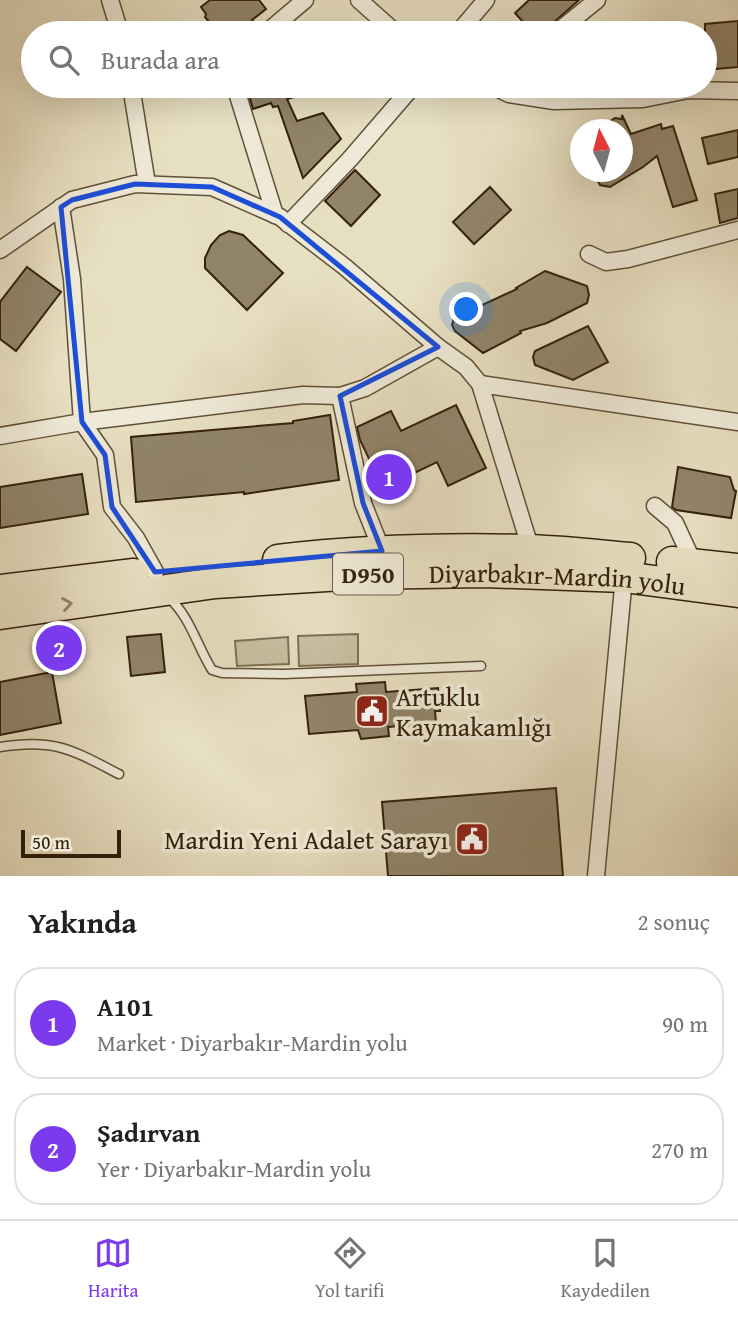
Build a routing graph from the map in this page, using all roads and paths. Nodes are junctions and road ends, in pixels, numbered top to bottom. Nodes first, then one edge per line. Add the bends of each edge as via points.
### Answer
1 (110, 0) edge
2 (305, 0) edge
3 (359, 0) edge
4 (486, 0) edge
5 (597, 0) edge
6 (116, 21) edge
7 (280, 21) edge
8 (383, 21) edge
9 (468, 21) edge
10 (571, 21) edge
11 (717, 91) edge
12 (738, 91) edge
13 (133, 98) edge
14 (239, 98) edge
15 (403, 98) edge
16 (535, 98) edge
17 (648, 98) edge
18 (147, 184) junction
19 (61, 207) junction
20 (281, 219) junction
21 (738, 230) edge
22 (0, 250) edge
23 (589, 254) dead end
24 (438, 348) junction
25 (480, 384) junction
26 (340, 396) junction
27 (82, 422) junction
28 (738, 422) edge
29 (0, 436) edge
30 (655, 506) dead end
31 (531, 550) junction
32 (382, 551) junction
33 (694, 564) junction
34 (738, 569) edge
35 (624, 577) junction
36 (157, 582) junction
37 (0, 590) edge
38 (738, 592) edge
39 (0, 614) edge
40 (481, 666) dead end
41 (0, 747) edge
42 (119, 774) dead end
43 (596, 876) edge

1 - 6 street
2 - 7 street
3 - 8 street
4 - 9 street
5 - 10 street
11 - 12 street
13 - 18 street
14 - 20 street
15 - 20 street via 350,159
16 - 17 street
18 - 19 street via 72,200
18 - 20 street via 212,187
19 - 22 street
19 - 27 street via 72,279
20 - 24 street via 345,267
21 - 23 street via 628,259 606,261
24 - 25 street via 466,367
24 - 26 street via 365,388
25 - 28 street
25 - 31 street
26 - 27 street via 303,395
26 - 32 street via 363,503
27 - 29 street
27 - 36 street via 105,455 112,507 136,538
30 - 33 street via 675,523
31 - 32 highway, Diyarbakır-Mardin yolu / D950
31 - 33 highway, Diyarbakır-Mardin yolu / D950
32 - 36 highway, Diyarbakır-Mardin yolu / D950 via 327,554
33 - 34 highway, Diyarbakır-Mardin yolu / D950
35 - 36 highway, Diyarbakır-Mardin yolu / D950 via 484,572
35 - 38 highway, Diyarbakır-Mardin yolu / D950
35 - 43 street
36 - 37 highway, Diyarbakır-Mardin yolu / D950
39 -> 36 highway, Diyarbakır-Mardin yolu / D950
36 - 40 lane via 182,610 212,670 222,673
41 - 42 lane via 41,743 72,750

